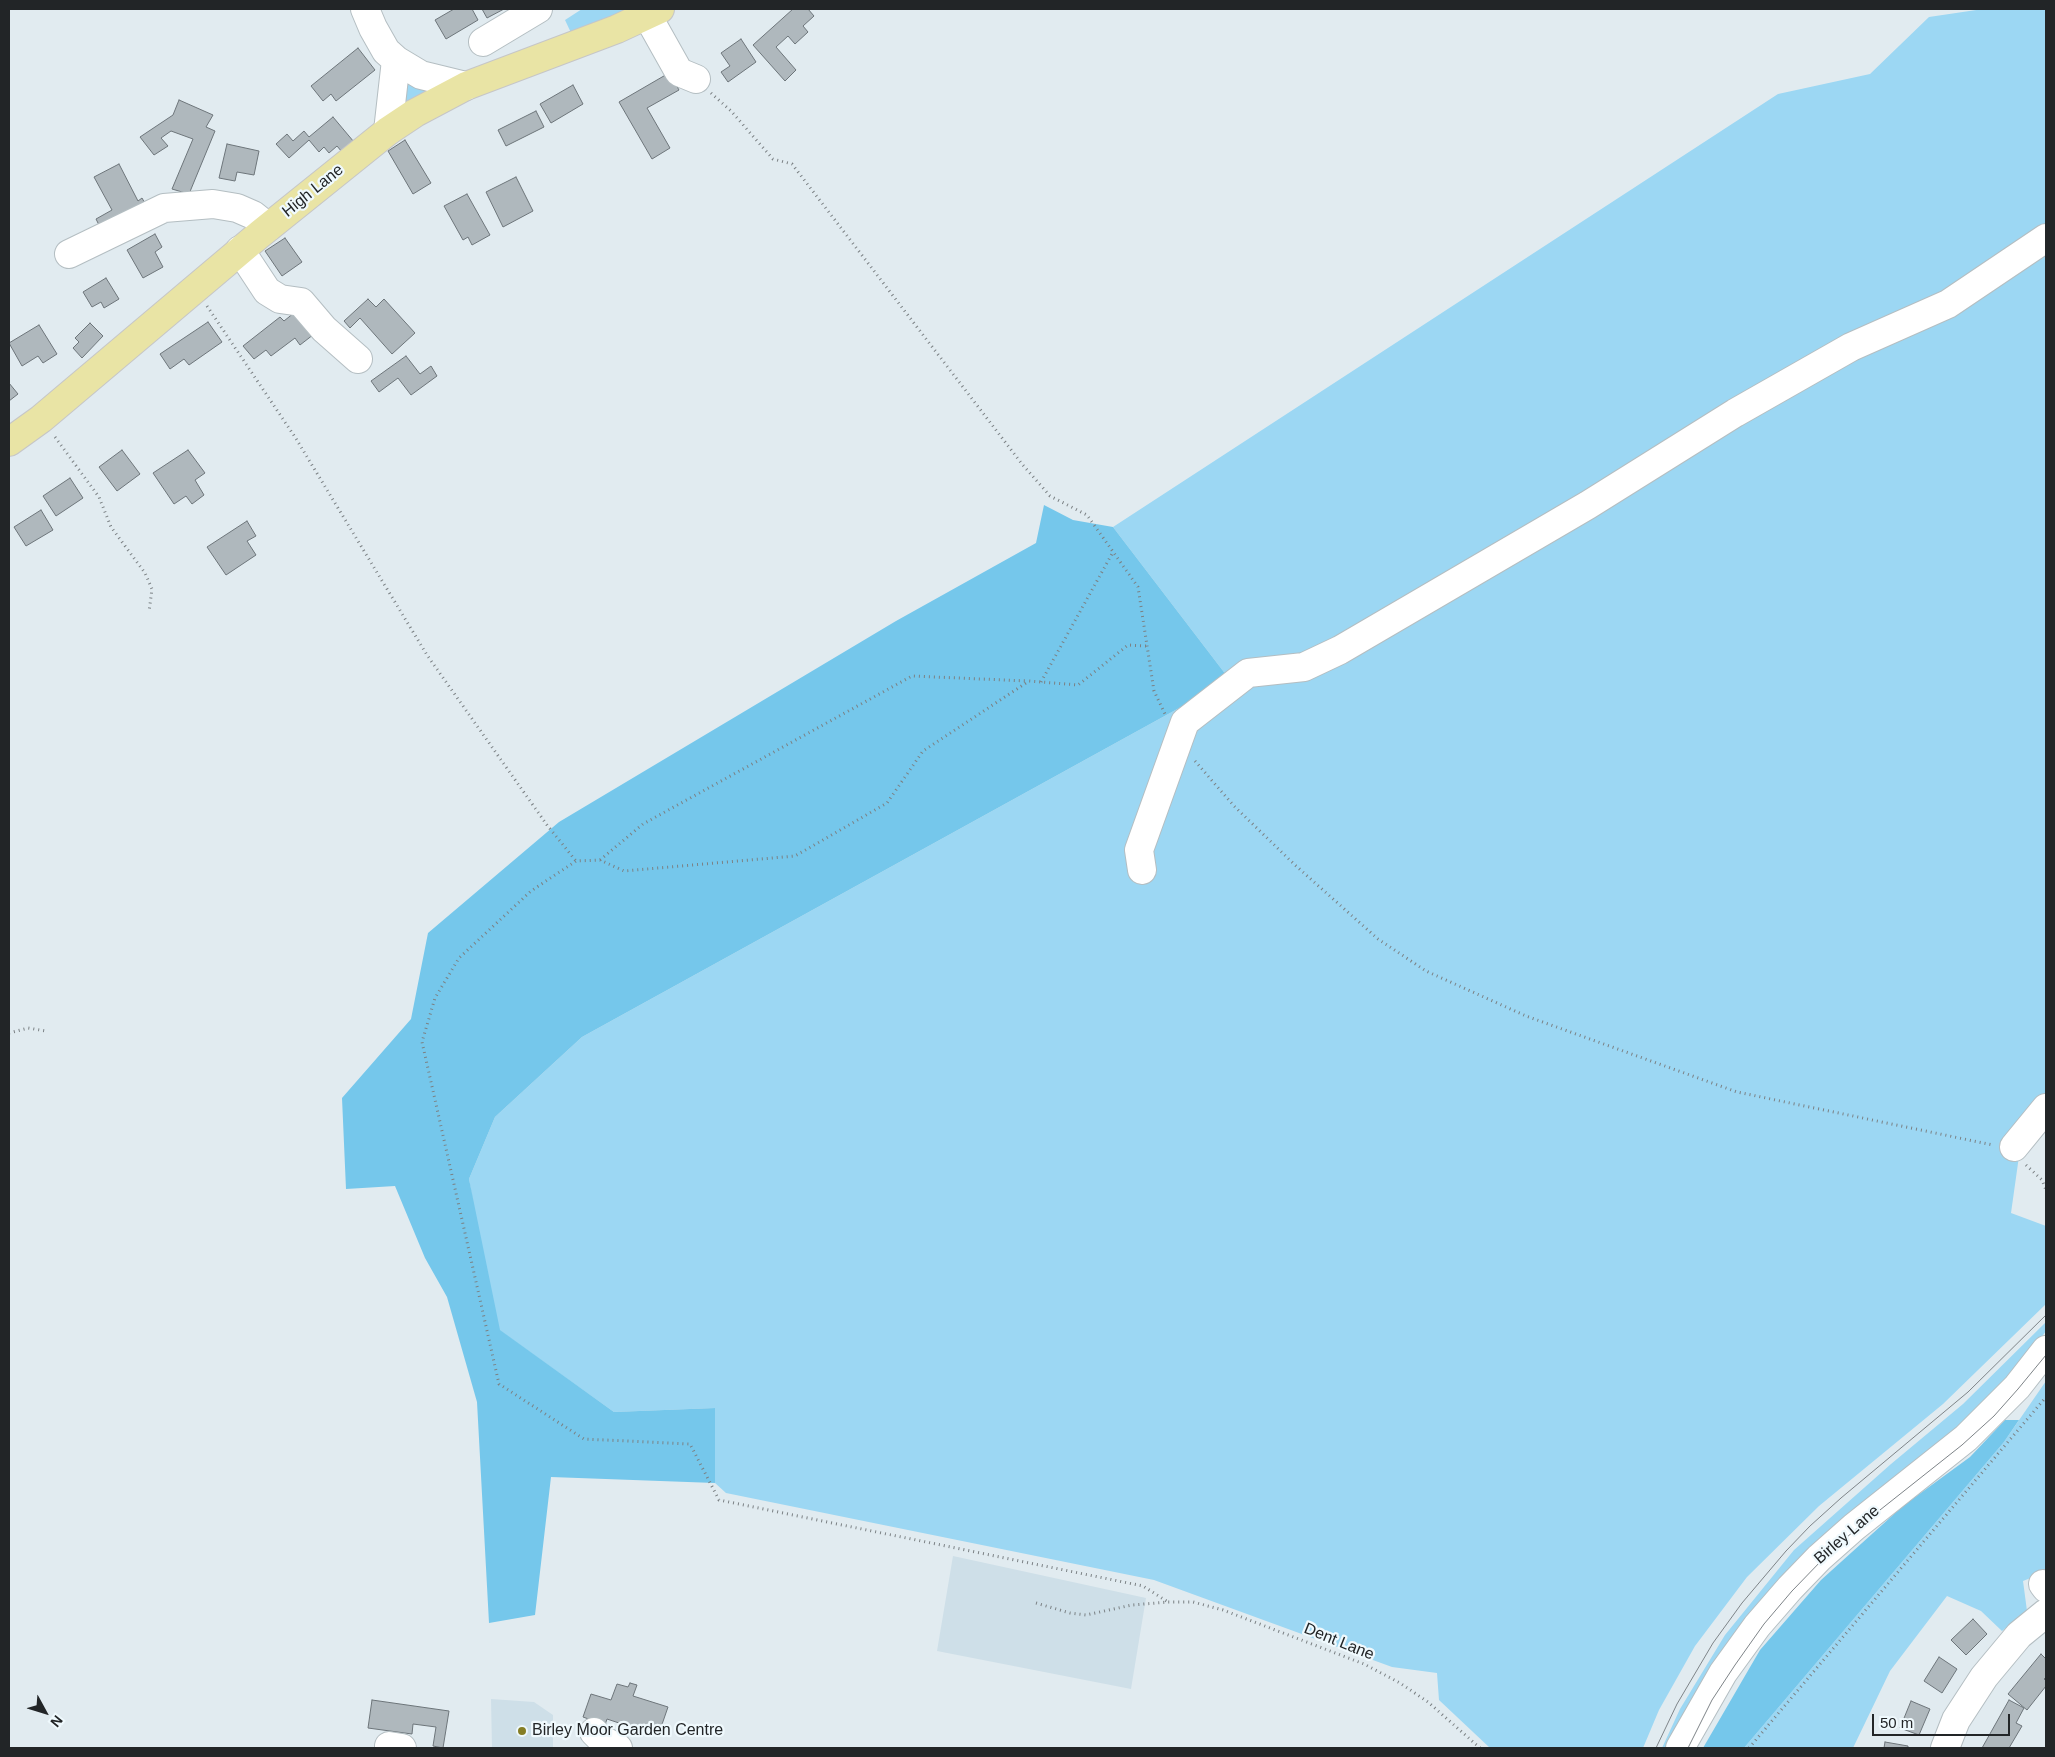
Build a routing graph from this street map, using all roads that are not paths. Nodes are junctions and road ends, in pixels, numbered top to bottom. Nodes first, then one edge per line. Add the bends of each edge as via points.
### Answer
1 (365, 9) edge
2 (538, 9) edge
3 (654, 12) edge
4 (484, 42) dead end
5 (396, 60) junction
6 (696, 79) road end
7 (466, 86) junction
8 (388, 131) junction
9 (268, 227) junction
10 (2046, 238) edge
11 (240, 250) junction
12 (69, 254) dead end
13 (358, 359) dead end
14 (9, 442) edge
15 (1142, 870) dead end
16 (2046, 1108) edge
17 (2014, 1146) road end
18 (2046, 1350) edge
19 (2046, 1613) edge
20 (594, 1732) dead end
21 (618, 1748) edge
22 (1680, 1748) edge
23 (1945, 1748) edge

1 - 5 street via 372,28 386,51
2 - 4 street
3 - 6 street via 680,72
3 - 7 main road, High Lane
5 - 7 street via 421,75
5 - 8 street
7 - 8 main road, High Lane
8 - 9 main road, High Lane
9 - 11 main road, High Lane
9 - 12 street via 237,208 213,204 164,208
10 - 15 street via 1948,304 1851,347 1340,650 1304,667 1248,673 1186,722 1139,850
11 - 13 street via 267,291 280,299 301,302 324,329
11 - 14 main road, High Lane via 41,419
16 - 17 street
18 - 22 street, Birley Lane via 2017,1387 1966,1438 1854,1527 1790,1588 1723,1673
19 - 23 street via 2019,1635 1984,1676 1956,1720
20 - 21 street

